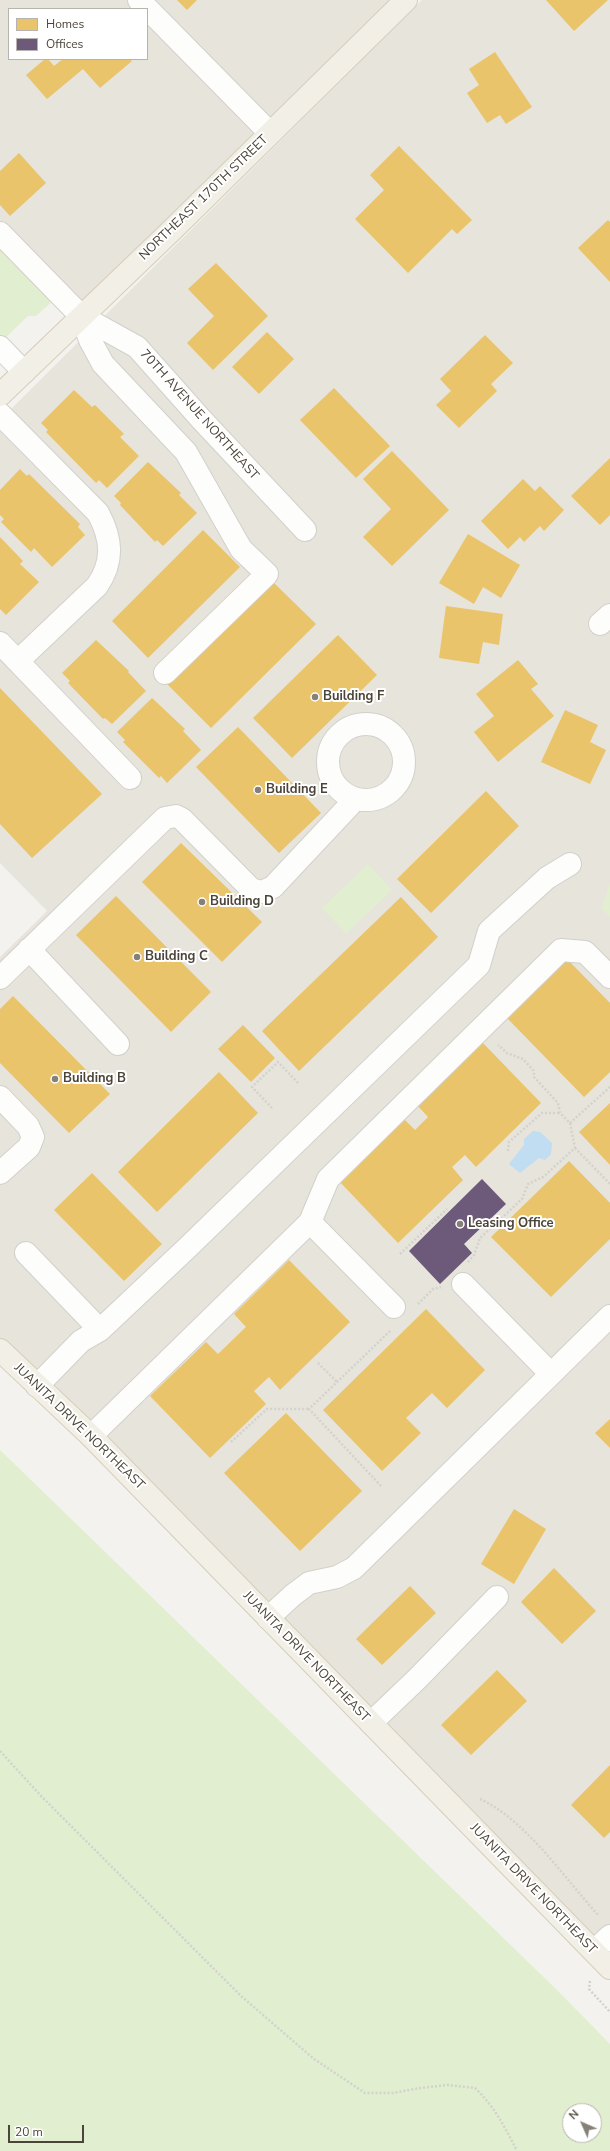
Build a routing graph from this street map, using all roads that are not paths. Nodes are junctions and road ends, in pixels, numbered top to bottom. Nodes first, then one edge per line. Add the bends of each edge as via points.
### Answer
1 (139, 0) edge
2 (406, 0) edge
3 (147, 8) edge
4 (148, 9) edge
5 (270, 133) junction
6 (0, 232) edge
7 (81, 316) junction
8 (0, 347) edge
9 (24, 372) junction
10 (0, 395) edge
11 (0, 414) edge
12 (306, 530) dead end
13 (0, 643) edge
14 (18, 661) junction
15 (165, 673) dead end
16 (130, 778) dead end
17 (354, 798) dead end
18 (570, 864) dead end
19 (29, 949) junction
20 (610, 977) edge
21 (0, 978) edge
22 (118, 1044) dead end
23 (0, 1097) edge
24 (0, 1173) edge
25 (310, 1222) junction
26 (26, 1253) dead end
27 (463, 1275) road end
28 (401, 1313) road end
29 (610, 1316) edge
30 (100, 1330) junction
31 (0, 1350) edge
32 (551, 1374) junction
33 (37, 1386) junction
34 (91, 1436) junction
35 (497, 1597) dead end
36 (268, 1618) junction
37 (371, 1723) junction
38 (610, 1936) edge
39 (594, 1951) junction
40 (610, 1968) edge

1 - 3 street
2 - 5 main road, NORTHEAST 170TH STREET
4 - 5 street
5 - 7 main road, NORTHEAST 170TH STREET
6 - 7 street, 70TH AVENUE NORTHEAST
7 - 9 main road, NORTHEAST 170TH STREET
7 - 12 street, 70TH AVENUE NORTHEAST via 137,347
7 - 15 street, 70TH AVENUE NORTHEAST via 103,364 186,452 241,549 267,574
8 - 9 street
9 - 10 main road, NORTHEAST 170TH STREET
11 - 14 street via 98,513 110,544 110,560 97,586
13 - 14 street
14 - 16 street
17 - 19 street via 273,887 262,892 252,889 182,819 176,816 165,818
18 - 30 street via 547,878 489,931 479,965
19 - 21 street
19 - 22 street
20 - 25 street via 585,952 561,950 328,1179
23 - 24 street via 28,1126 33,1137 29,1147
25 - 28 street
25 - 34 street
26 - 30 street
27 - 32 street
29 - 32 street
30 - 33 street via 81,1341
31 - 33 main road, JUANITA DRIVE NORTHEAST
32 - 36 street via 354,1568 336,1577 309,1583
33 - 34 main road, JUANITA DRIVE NORTHEAST
34 - 36 main road, JUANITA DRIVE NORTHEAST
35 - 37 street
36 - 37 main road, JUANITA DRIVE NORTHEAST
37 - 39 main road, JUANITA DRIVE NORTHEAST
38 - 39 street
39 - 40 main road, JUANITA DRIVE NORTHEAST

